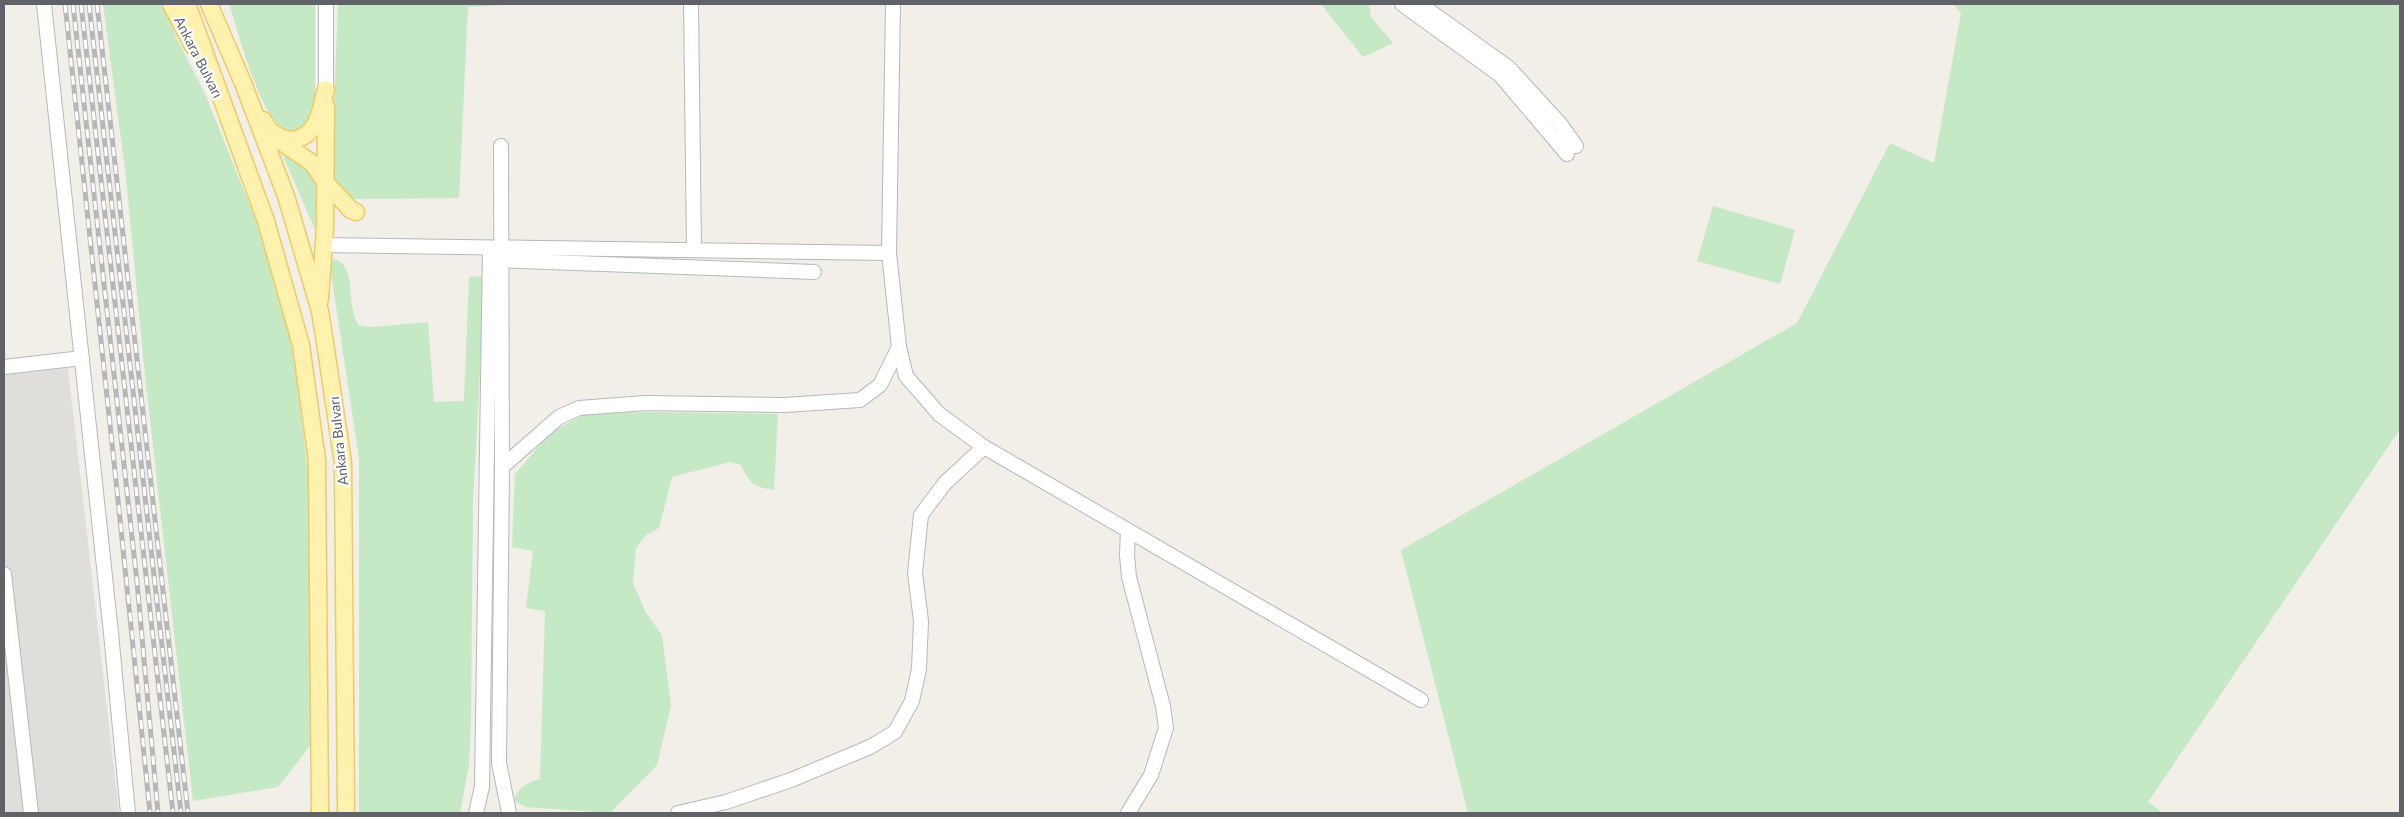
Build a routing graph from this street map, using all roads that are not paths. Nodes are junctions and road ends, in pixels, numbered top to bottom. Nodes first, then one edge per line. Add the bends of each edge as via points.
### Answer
1 (44, 4) edge
2 (171, 4) edge
3 (187, 4) edge
4 (210, 4) edge
5 (223, 4) edge
6 (326, 4) edge
7 (691, 4) edge
8 (893, 4) edge
9 (1402, 4) edge
10 (1420, 4) edge
11 (244, 83) junction
12 (326, 89) junction
13 (226, 111) junction
14 (266, 127) junction
15 (501, 146) dead end
16 (326, 183) junction
17 (356, 212) dead end
18 (323, 245) junction
19 (694, 249) junction
20 (889, 253) junction
21 (496, 254) junction
22 (814, 272) dead end
23 (320, 311) junction
24 (898, 347) junction
25 (82, 358) junction
26 (4, 367) edge
27 (984, 447) junction
28 (502, 467) junction
29 (1128, 531) junction
30 (4, 574) edge
31 (1421, 700) dead end
32 (480, 798) junction
33 (31, 813) edge
34 (128, 813) edge
35 (320, 813) edge
36 (346, 813) edge
37 (476, 813) edge
38 (486, 813) edge
39 (509, 813) edge
40 (678, 813) edge
41 (1128, 813) edge

1 - 25 street
2 - 13 main road, Ankara Bulvarı
3 - 13 main road, Ankara Bulvarı
4 - 11 main road, Ankara Bulvarı
5 - 11 main road, Ankara Bulvarı
6 - 12 street
7 - 19 street
8 - 20 street
9 - 10 street via 1500,75 1572,150 1560,125 1508,68
11 - 14 main road
11 - 23 main road, Ankara Bulvarı via 286,196
12 - 14 main road via 318,118 309,133 296,139 286,139 277,137
12 - 16 main road
13 - 35 main road, Ankara Bulvarı via 266,221 301,345 317,460
14 - 16 main road via 276,139 312,163
15 - 21 street
16 - 17 main road
16 - 18 main road
18 - 21 street
18 - 23 main road
19 - 20 street
19 - 21 street
20 - 24 street
21 - 22 street
21 - 28 street
21 - 32 street
23 - 36 main road, Ankara Bulvarı via 343,462
24 - 27 street via 906,376 939,414
24 - 28 street via 880,385 860,400 785,404 645,403 579,408 559,417
25 - 26 street
25 - 34 street
27 - 29 street
27 - 40 street via 945,483 921,515 915,573 921,621 919,669 912,701 895,732 870,747 791,780 726,802
28 - 39 street via 499,763
29 - 31 street
29 - 41 street via 1129,577 1166,728 1151,775
30 - 33 street
32 - 37 street
32 - 38 street

